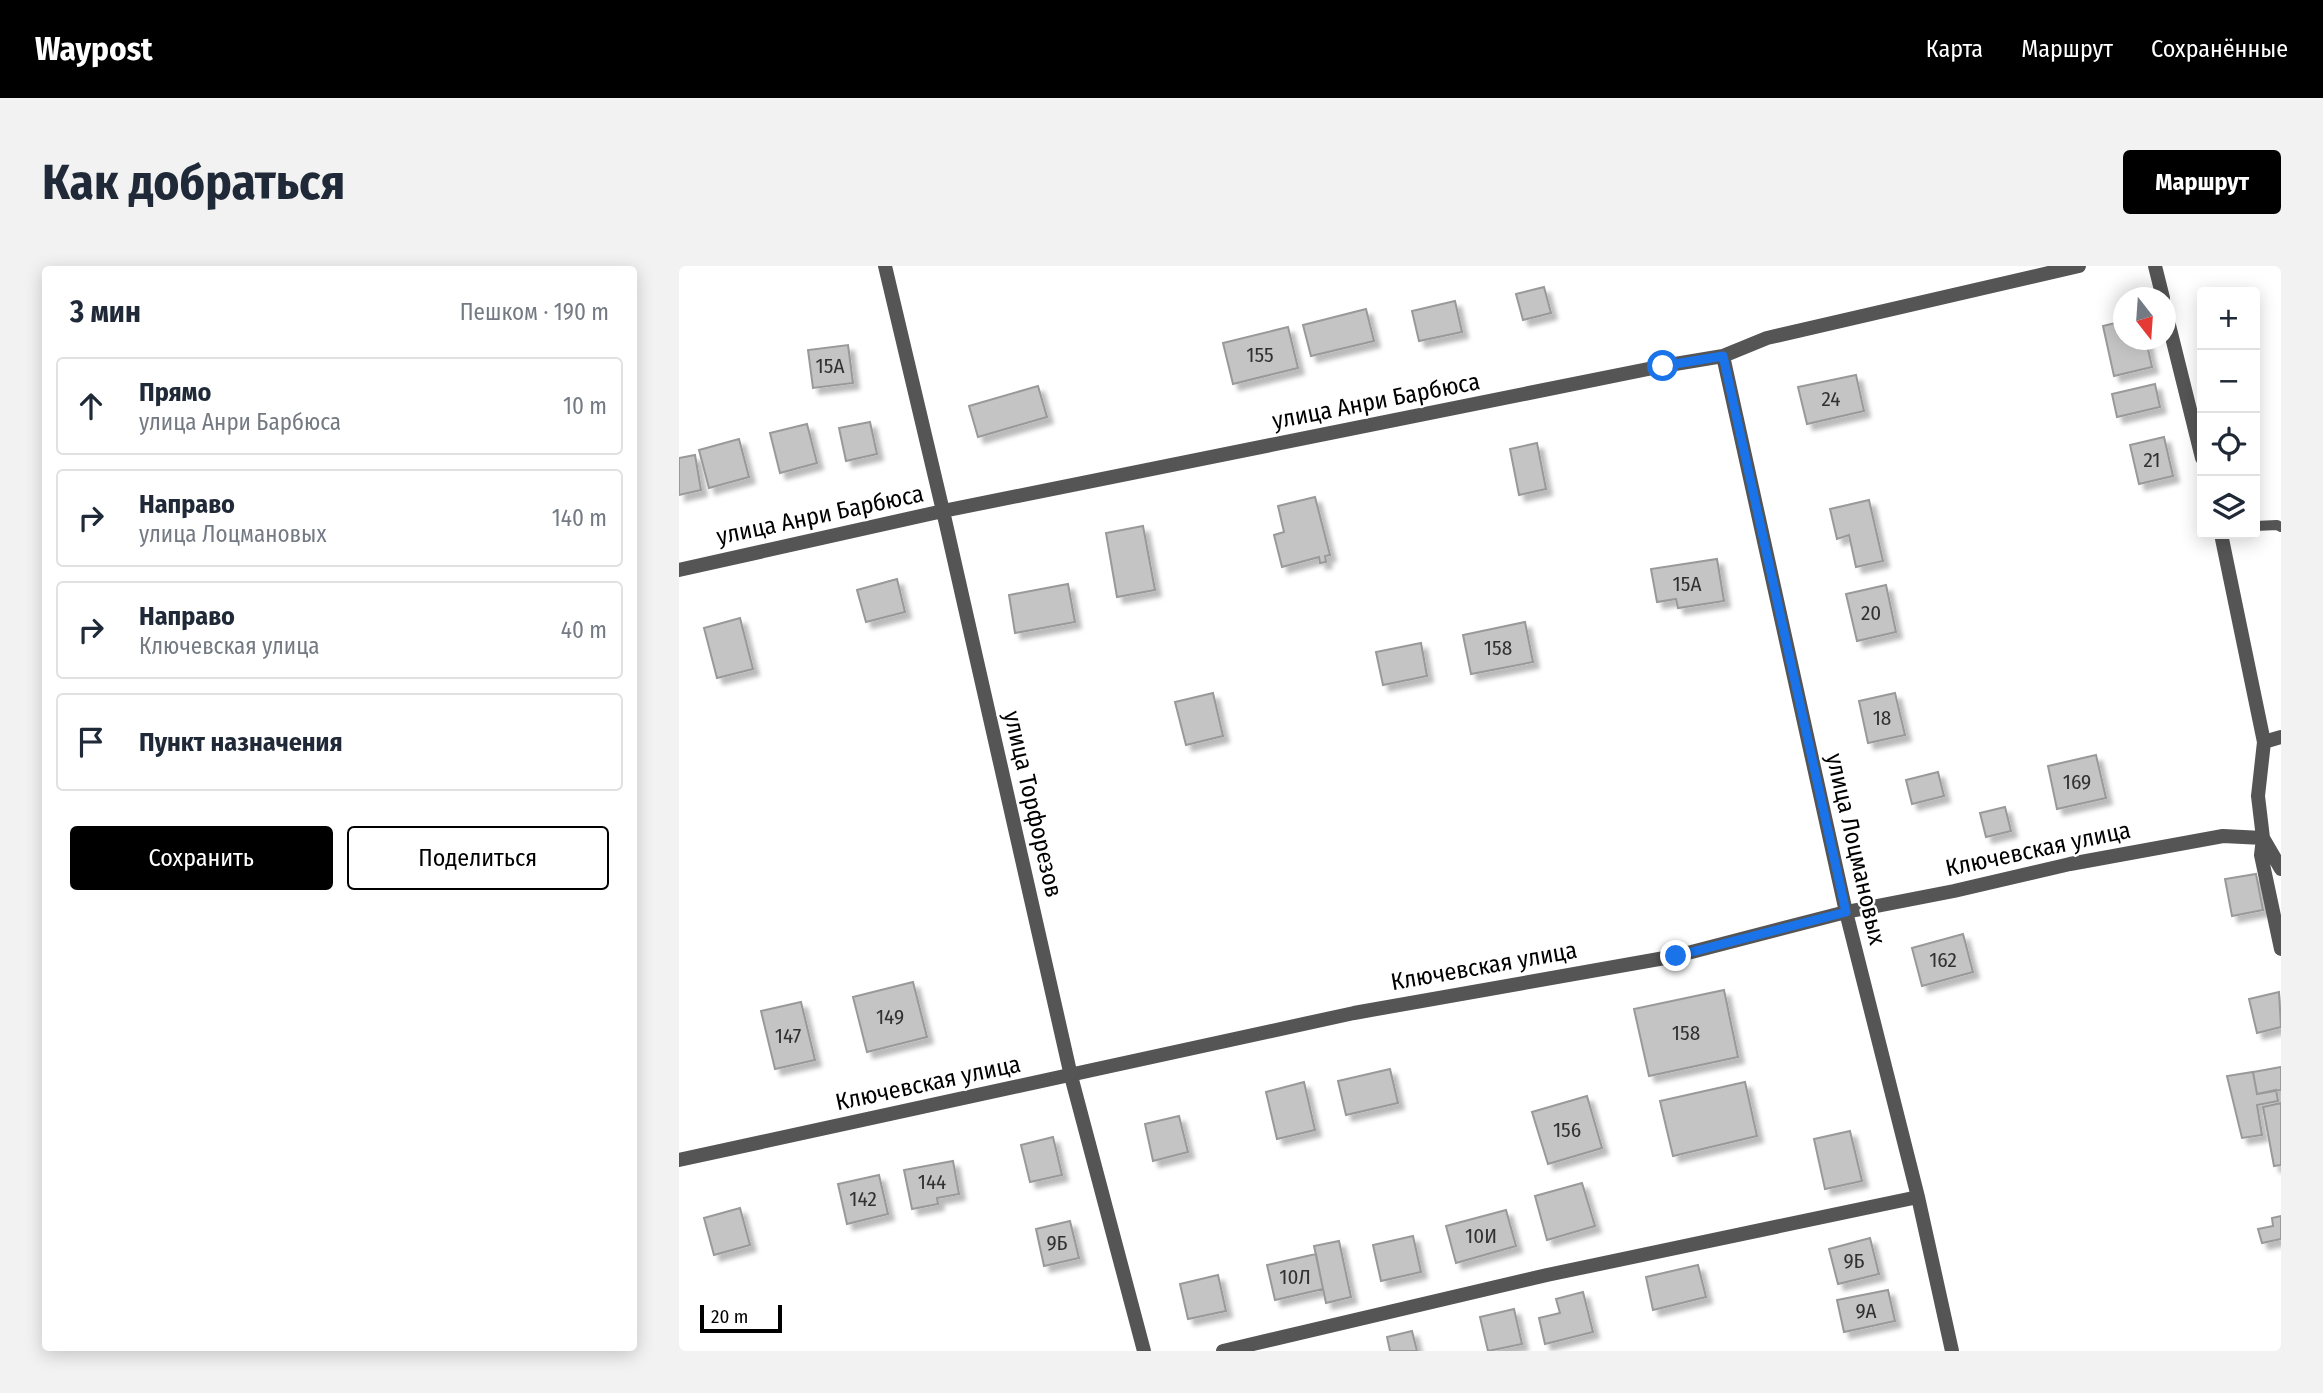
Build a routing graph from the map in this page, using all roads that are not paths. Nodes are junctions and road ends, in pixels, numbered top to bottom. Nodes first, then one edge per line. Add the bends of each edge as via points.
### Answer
1 (885, 266) edge
2 (2079, 266) edge
3 (2155, 266) edge
4 (2160, 287) edge
5 (2175, 350) edge
6 (1723, 356) junction
7 (2197, 438) edge
8 (943, 511) junction
9 (2260, 526) edge
10 (2281, 527) edge
11 (2222, 539) edge
12 (679, 570) edge
13 (2281, 737) edge
14 (2265, 741) junction
15 (2263, 838) junction
16 (2281, 869) edge
17 (1846, 912) junction
18 (2281, 949) edge
19 (1071, 1076) junction
20 (679, 1160) edge
21 (1918, 1197) junction
22 (1144, 1351) edge
23 (1223, 1351) edge
24 (1952, 1351) edge

1 - 8 street, улица Торфорезов
2 - 6 street, улица Анри Барбюса via 1767,338
3 - 4 street
5 - 7 street
6 - 8 street, улица Анри Барбюса
6 - 17 street, улица Лоцмановых
8 - 12 street, улица Анри Барбюса
8 - 19 street, улица Торфорезов
9 - 10 lane
11 - 14 street
13 - 14 street
14 - 15 street via 2258,796
15 - 16 street
15 - 17 street, Ключевская улица via 2223,835
15 - 18 street via 2261,855
17 - 19 street, Ключевская улица via 1676,956 1354,1013
17 - 21 street, улица Лоцмановых
19 - 20 street, Ключевская улица
19 - 22 street, улица Торфорезов
21 - 23 street via 1547,1275
21 - 24 street, улица Лоцмановых

